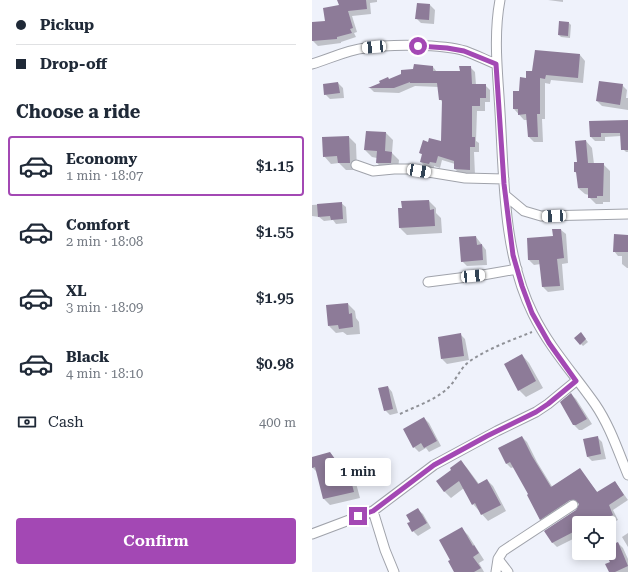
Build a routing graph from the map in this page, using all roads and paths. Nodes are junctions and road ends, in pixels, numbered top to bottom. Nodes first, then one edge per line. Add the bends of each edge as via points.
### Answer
1 (500, 0) edge
2 (312, 64) edge
3 (496, 64) junction
4 (356, 165) dead end
5 (504, 179) junction
6 (506, 196) junction
7 (628, 214) edge
8 (517, 269) junction
9 (428, 282) dead end
10 (541, 328) junction
11 (576, 381) junction
12 (400, 414) dead end
13 (628, 475) edge
14 (573, 505) dead end
15 (373, 511) junction
16 (312, 534) edge
17 (498, 559) junction
18 (394, 572) edge
19 (496, 572) edge
20 (508, 572) edge

1 - 3 street via 497,12
2 - 3 street via 364,48 384,46 447,48 464,51
3 - 5 street
4 - 5 street via 373,172 410,169 465,178
5 - 6 street
6 - 7 street via 524,212 541,216
6 - 8 street
8 - 9 street
8 - 10 street via 532,313
10 - 11 street
10 - 12 path via 472,360 463,366 444,391
11 - 13 street via 595,404 606,423
11 - 15 street via 536,412 434,465
14 - 17 street via 503,551
15 - 16 street
15 - 18 street
17 - 19 street
17 - 20 street

